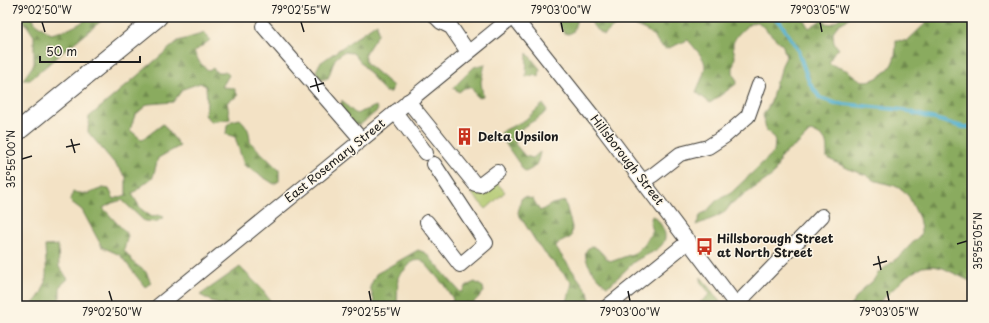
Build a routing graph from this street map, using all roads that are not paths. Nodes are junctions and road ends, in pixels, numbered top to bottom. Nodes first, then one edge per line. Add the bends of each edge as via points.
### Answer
1 (158, 17) edge
2 (436, 17) edge
3 (513, 17) edge
4 (453, 22) edge
5 (263, 26) dead end
6 (468, 52) junction
7 (759, 85) dead end
8 (408, 101) junction
9 (395, 112) junction
10 (17, 132) edge
11 (361, 139) junction
12 (497, 172) dead end
13 (643, 180) junction
14 (822, 216) dead end
15 (427, 222) dead end
16 (689, 240) junction
17 (737, 305) edge
18 (158, 306) edge
19 (608, 306) edge

1 - 10 main road
2 - 4 street via 441,22
3 - 6 street, East Rosemary Street
3 - 13 street, Hillsborough Street
4 - 6 street
5 - 11 street
6 - 8 street, East Rosemary Street
7 - 13 street via 748,116 725,136 708,147 680,154
8 - 9 street, East Rosemary Street
8 - 12 street via 475,184 480,185
9 - 11 street, East Rosemary Street
9 - 15 street via 486,243 460,265
11 - 18 street, East Rosemary Street
13 - 16 street, Hillsborough Street
14 - 17 street
16 - 17 street, Hillsborough Street
16 - 19 street

